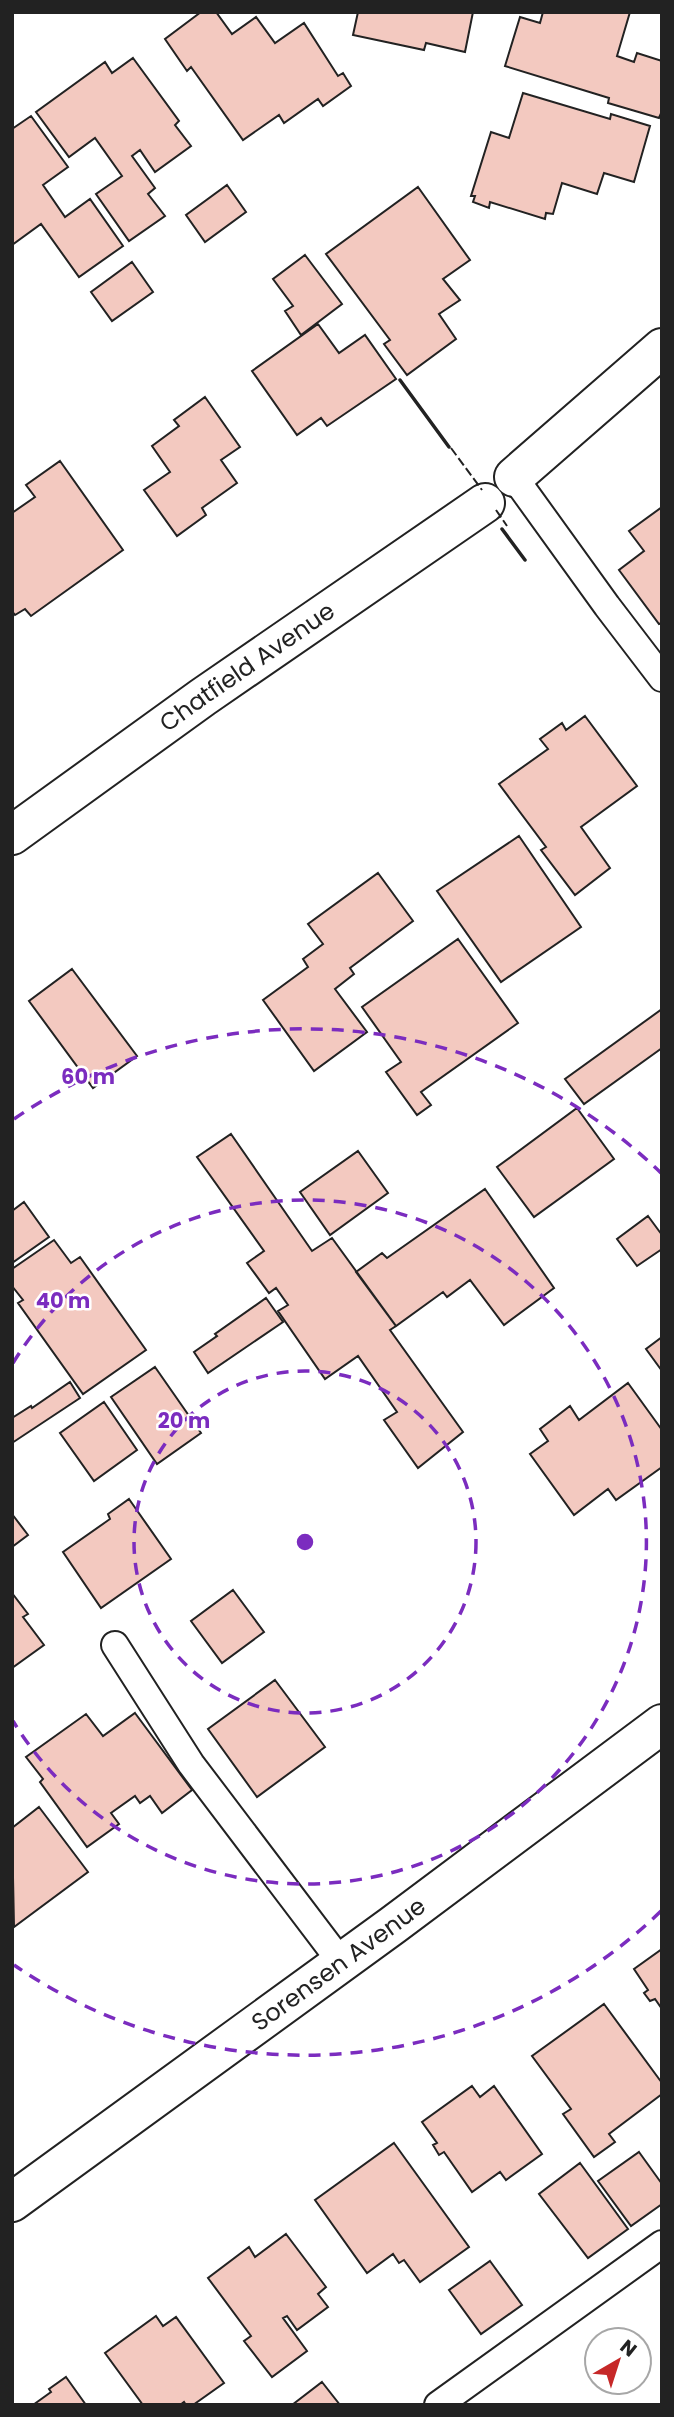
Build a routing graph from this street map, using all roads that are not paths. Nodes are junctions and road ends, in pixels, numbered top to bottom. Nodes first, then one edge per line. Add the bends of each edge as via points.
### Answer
1 (662, 348) edge
2 (514, 477) joint
3 (485, 503) dead end
4 (662, 678) edge
5 (12, 835) edge
6 (115, 1645) dead end
7 (662, 1724) edge
8 (341, 1962) junction
9 (12, 2202) edge
10 (662, 2244) edge
11 (438, 2405) edge

1 - 2 street
2 - 4 lane
3 - 5 street, Chatfield Avenue
6 - 8 lane via 191,1763
7 - 8 street, Sorensen Avenue
8 - 9 street, Sorensen Avenue
10 - 11 lane

